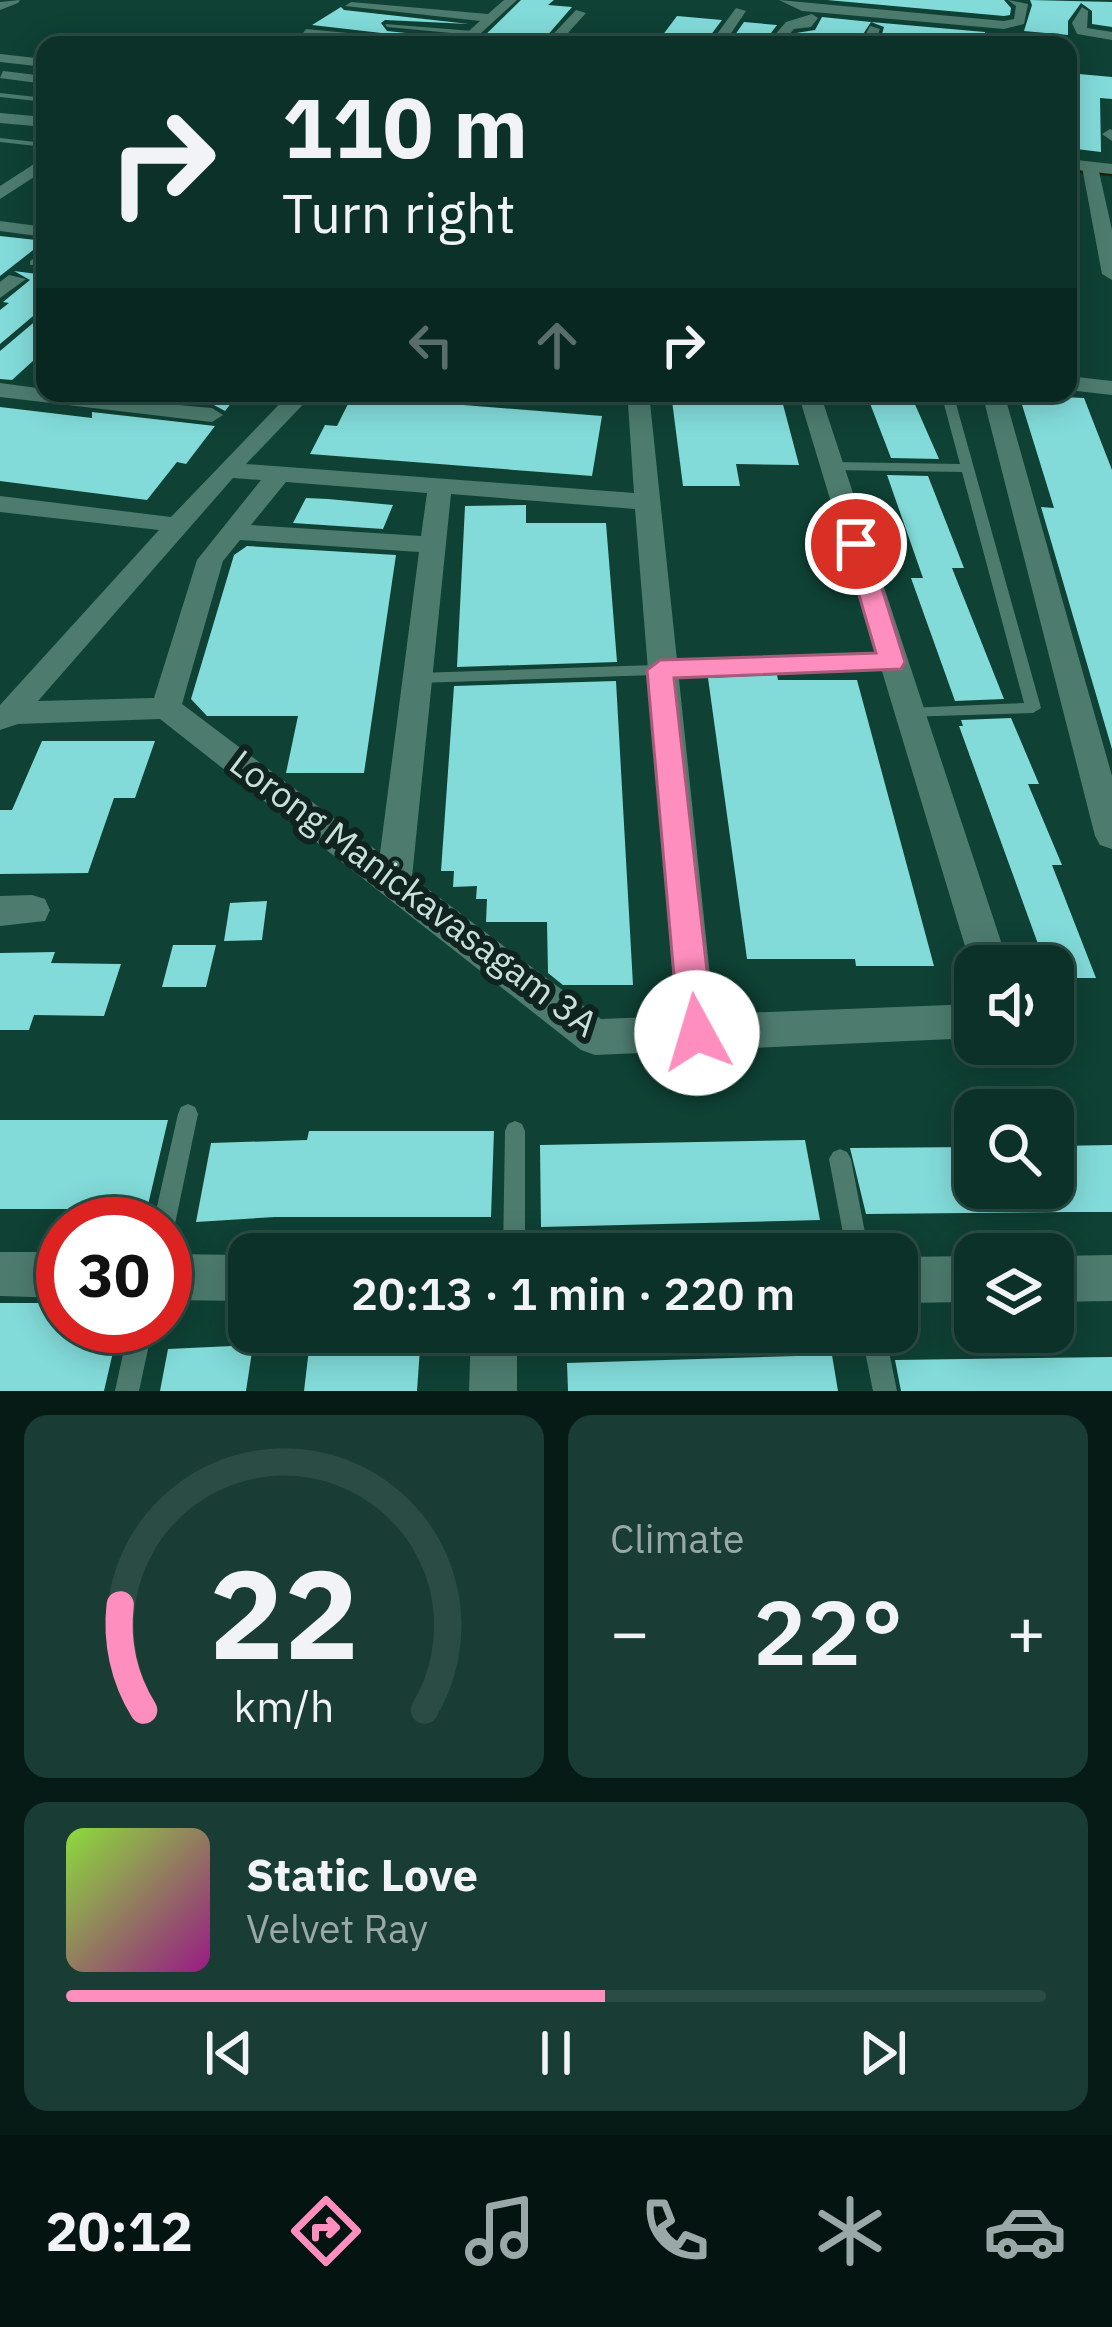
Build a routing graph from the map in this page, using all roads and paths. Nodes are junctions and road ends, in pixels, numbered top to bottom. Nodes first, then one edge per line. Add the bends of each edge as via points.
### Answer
1 (14, 0) edge
2 (511, 0) edge
3 (1016, 1) edge
4 (787, 2) edge
5 (0, 6) edge
6 (351, 6) dead end
7 (1082, 10) dead end
8 (740, 11) dead end
9 (580, 13) dead end
10 (489, 18) junction
11 (812, 18) dead end
12 (387, 25) dead end
13 (874, 29) dead end
14 (306, 33) dead end
15 (473, 33) junction
16 (337, 36) edge
17 (470, 36) edge
18 (558, 36) edge
19 (722, 36) edge
20 (781, 36) edge
21 (871, 36) edge
22 (1112, 36) edge
23 (0, 58) edge
24 (36, 62) edge
25 (3, 75) edge
26 (36, 79) edge
27 (0, 95) edge
28 (36, 99) edge
29 (0, 118) edge
30 (36, 121) edge
31 (0, 140) edge
32 (36, 144) edge
33 (0, 167) edge
34 (1077, 167) edge
35 (36, 168) edge
36 (1112, 169) edge
37 (36, 171) edge
38 (1090, 171) junction
39 (0, 194) edge
40 (0, 226) edge
41 (36, 231) edge
42 (36, 261) edge
43 (33, 263) dead end
44 (1112, 274) edge
45 (1077, 383) edge
46 (36, 388) edge
47 (1112, 388) edge
48 (0, 390) edge
49 (126, 402) edge
50 (294, 402) edge
51 (640, 402) edge
52 (812, 402) edge
53 (949, 402) edge
54 (995, 402) edge
55 (212, 416) dead end
56 (832, 466) junction
57 (965, 468) junction
58 (227, 470) junction
59 (279, 474) junction
60 (440, 486) junction
61 (647, 502) junction
62 (0, 504) edge
63 (178, 525) junction
64 (233, 532) junction
65 (433, 545) junction
66 (892, 662) junction
67 (660, 670) junction
68 (418, 678) junction
69 (166, 708) junction
70 (908, 713) junction
71 (5, 718) edge
72 (1112, 836) edge
73 (394, 883) junction
74 (983, 945) edge
75 (954, 1022) edge
76 (697, 1033) junction
77 (188, 1114) dead end
78 (515, 1131) dead end
79 (840, 1159) dead end
80 (170, 1197) edge
81 (514, 1233) edge
82 (854, 1233) edge
83 (0, 1274) edge
84 (36, 1275) edge
85 (192, 1278) edge
86 (228, 1278) edge
87 (1112, 1278) edge
88 (954, 1279) edge
89 (1074, 1279) edge
90 (918, 1280) edge
91 (135, 1353) edge
92 (494, 1353) edge
93 (877, 1353) edge
94 (127, 1391) edge
95 (494, 1391) edge
96 (884, 1391) edge

1 - 5 street
2 - 10 street
3 - 4 street via 1020,21 1004,25
6 - 10 street
7 - 22 street via 1082,31
8 - 19 street
9 - 18 street
10 - 15 street
11 - 20 street
12 - 15 lane
13 - 21 street
14 - 16 street
15 - 17 street
23 - 24 street
25 - 26 street
27 - 28 lane
29 - 30 street
31 - 32 lane
33 - 35 street
34 - 38 street
36 - 38 street
37 - 39 street
38 - 44 street
40 - 41 street
42 - 43 lane
45 - 47 street
46 - 48 street
49 - 55 street
50 - 58 street
51 - 61 street
52 - 56 street
53 - 57 lane
54 - 72 street
56 - 57 lane
56 - 66 street
57 - 70 lane via 1033,707
58 - 59 street
58 - 63 street
59 - 60 street
59 - 64 street
60 - 61 street
60 - 65 street
61 - 67 street
62 - 63 street
63 - 71 street
64 - 65 street
64 - 69 street via 210,560
65 - 68 street
66 - 67 lane
66 - 70 street
67 - 68 lane
67 - 76 street
68 - 73 street
69 - 71 street
69 - 73 street, Lorong Manickavasagam 3A
70 - 74 street
73 - 76 street, Lorong Manickavasagam 3A via 596,1037
75 - 76 street, Lorong Manickavasagam 3A
77 - 80 lane
78 - 81 lane
79 - 82 lane
83 - 84 street
85 - 86 street
87 - 89 street
88 - 90 street
91 - 94 lane
92 - 95 street
93 - 96 lane

